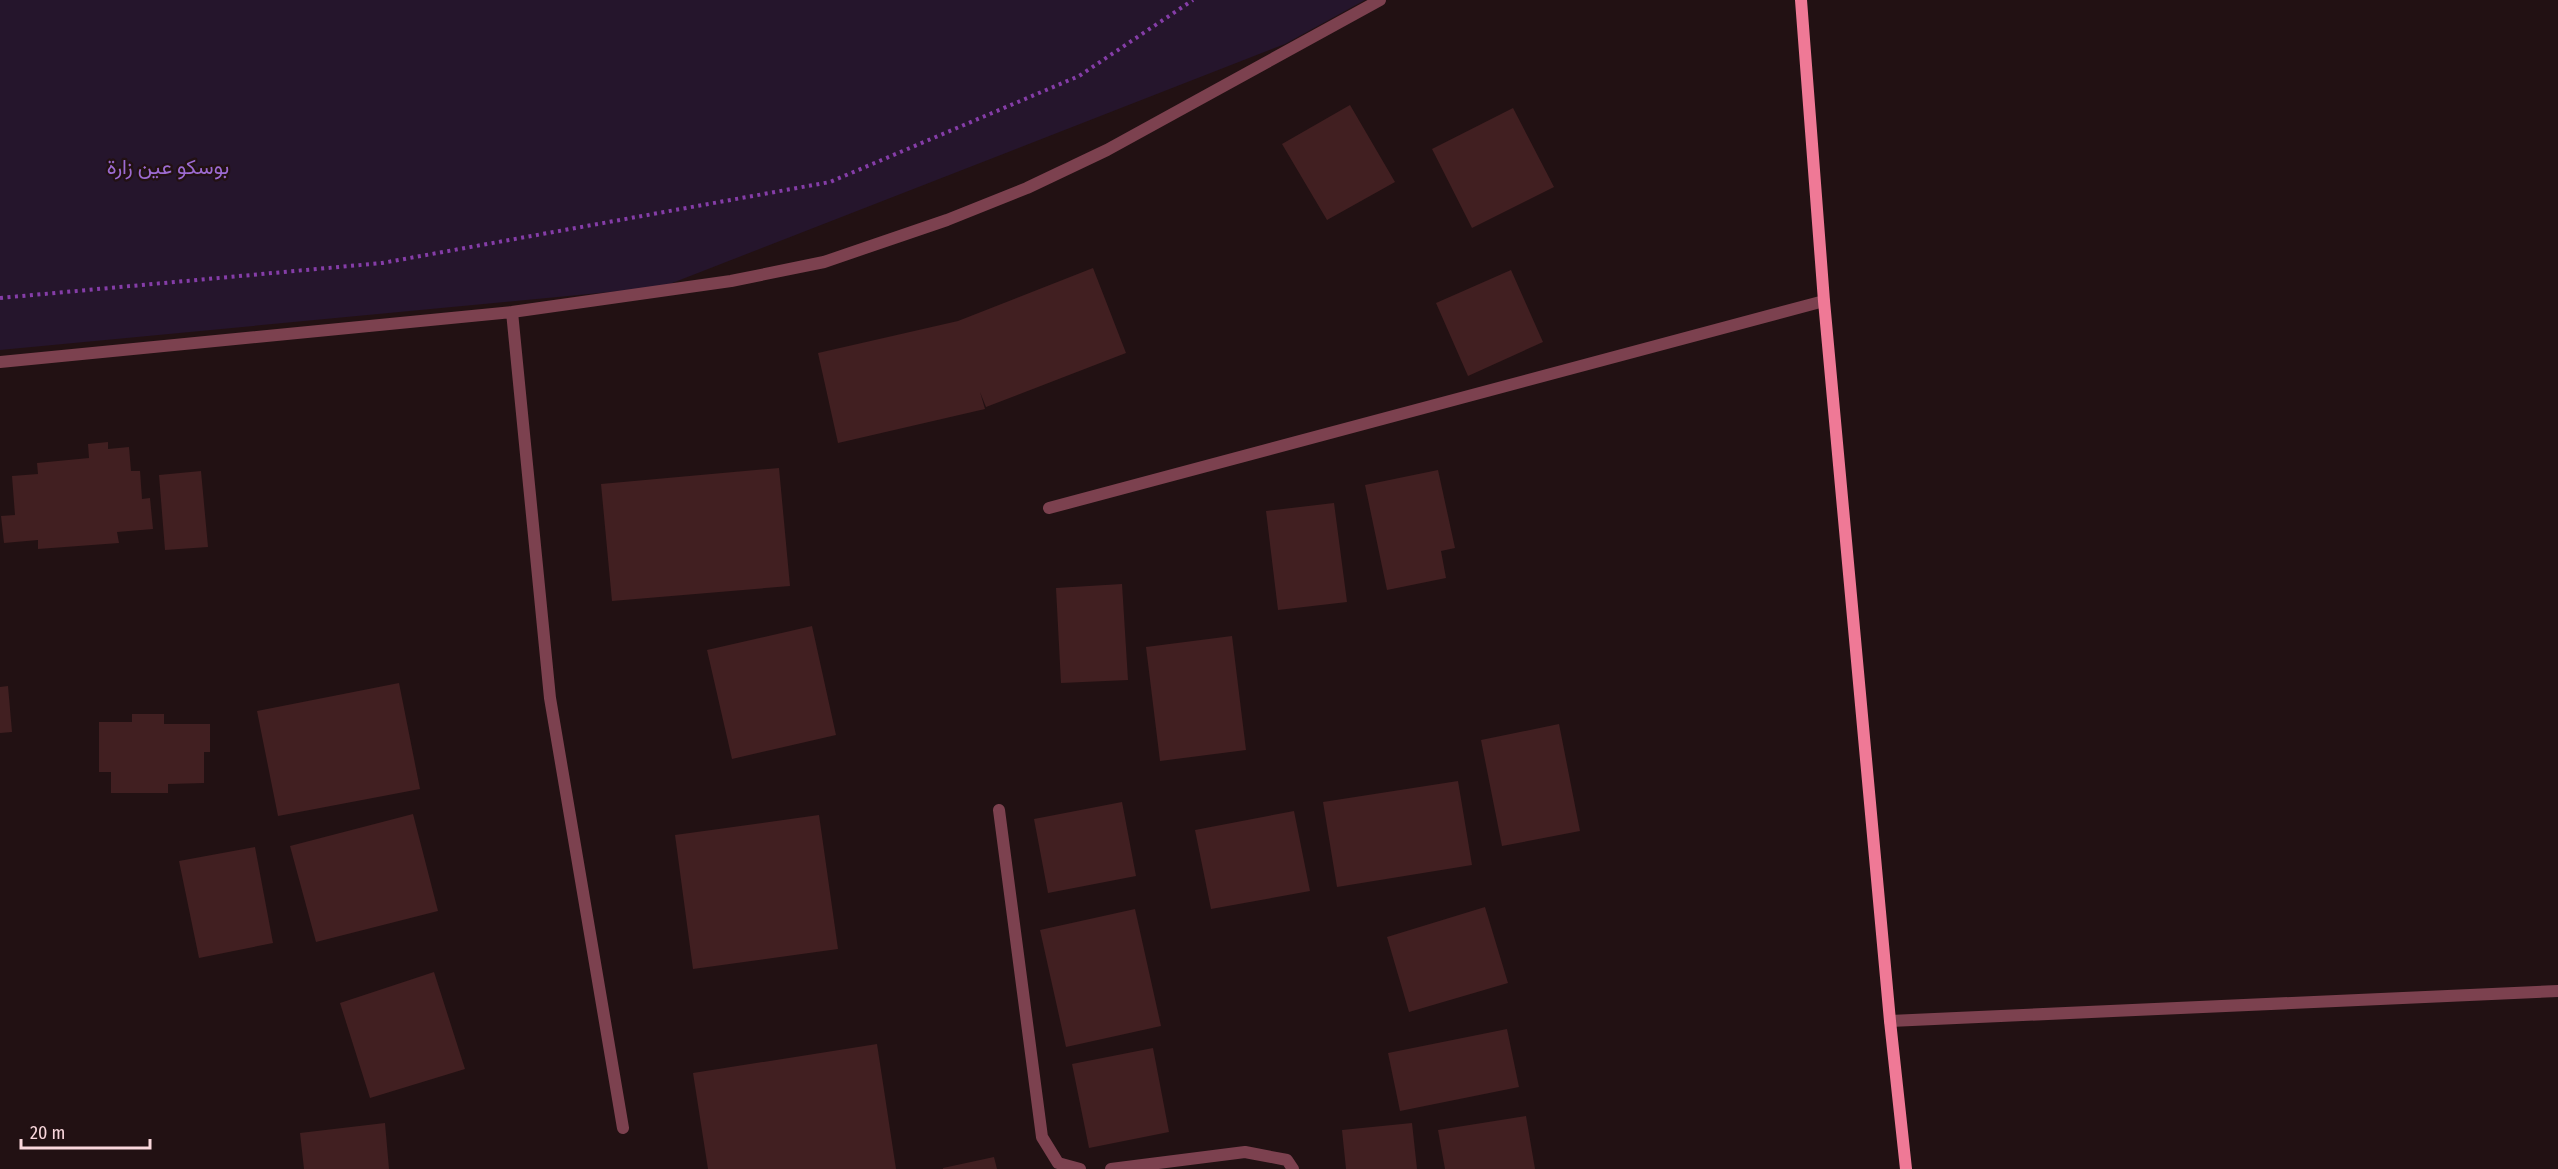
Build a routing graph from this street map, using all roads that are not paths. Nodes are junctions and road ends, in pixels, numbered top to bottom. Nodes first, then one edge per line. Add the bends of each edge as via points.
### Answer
1 (1380, 0) edge
2 (1801, 0) edge
3 (1824, 301) junction
4 (512, 312) junction
5 (0, 362) edge
6 (1049, 508) dead end
7 (999, 810) dead end
8 (2558, 991) edge
9 (1890, 1021) junction
10 (623, 1128) dead end
11 (1080, 1169) edge
12 (1111, 1169) edge
13 (1293, 1169) edge
14 (1906, 1169) edge

1 - 4 street via 1107,150 947,220 824,262 731,281
2 - 3 main road
3 - 6 street
3 - 9 main road
4 - 5 street
4 - 10 street via 550,698
7 - 11 street via 1042,1137 1058,1163
8 - 9 street
9 - 14 main road
12 - 13 street via 1245,1152 1287,1160

